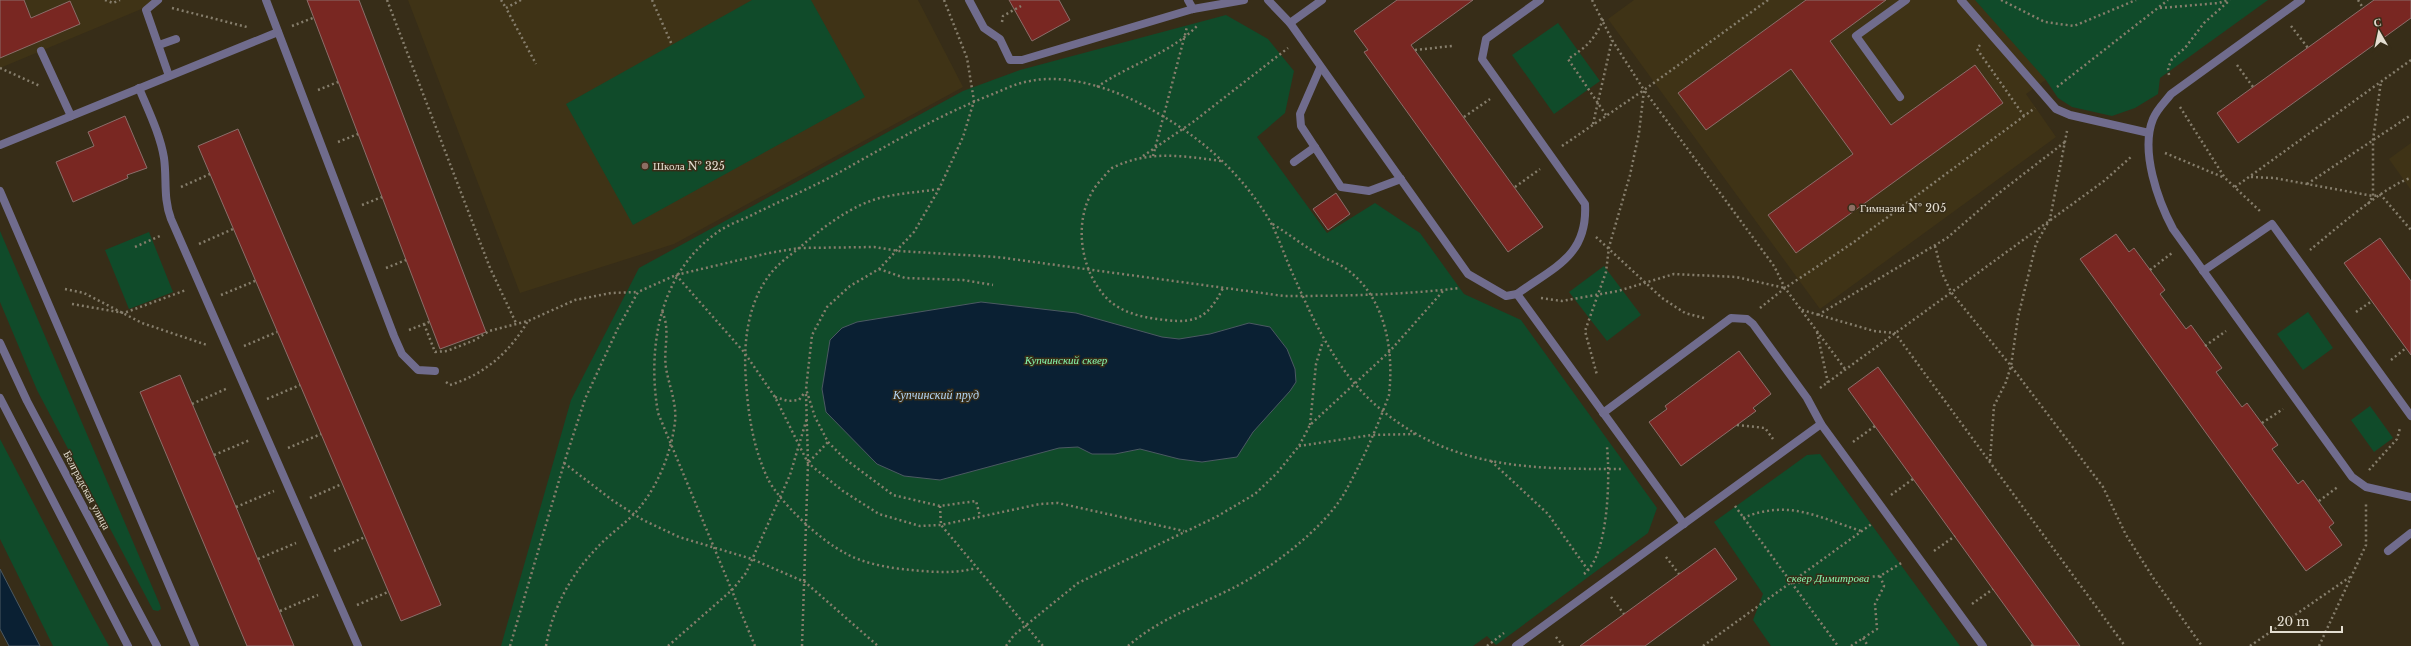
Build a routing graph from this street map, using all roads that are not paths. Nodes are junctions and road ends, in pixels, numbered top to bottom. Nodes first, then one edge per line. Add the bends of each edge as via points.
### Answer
1 (158, 0) edge
2 (266, 0) edge
3 (969, 0) edge
4 (1188, 0) edge
5 (1244, 0) edge
6 (1268, 0) edge
7 (1322, 0) edge
8 (1540, 0) edge
9 (1906, 0) edge
10 (1962, 0) edge
11 (2301, 0) edge
12 (1193, 9) junction
13 (1290, 23) junction
14 (278, 32) junction
15 (176, 39) dead end
16 (159, 45) junction
17 (41, 51) dead end
18 (1320, 68) junction
19 (169, 76) junction
20 (139, 88) junction
21 (1900, 97) dead end
22 (71, 116) junction
23 (2149, 133) junction
24 (0, 145) edge
25 (1315, 147) junction
26 (1294, 162) dead end
27 (1401, 179) junction
28 (0, 191) edge
29 (2203, 271) junction
30 (1517, 294) junction
31 (0, 343) edge
32 (435, 371) road end
33 (0, 398) edge
34 (1603, 413) junction
35 (2411, 416) edge
36 (1822, 424) junction
37 (2411, 497) edge
38 (1684, 524) junction
39 (2411, 532) edge
40 (2388, 551) dead end
41 (128, 646) edge
42 (157, 646) edge
43 (195, 646) edge
44 (358, 646) edge
45 (1516, 646) edge
46 (1983, 646) edge

1 - 16 street via 146,10
2 - 14 street
3 - 12 street via 984,28 1000,39 1010,60 1022,60
4 - 12 street
5 - 12 street
6 - 13 street
7 - 13 street
8 - 30 street via 1486,39 1482,59 1585,204 1583,231 1579,244 1570,256
9 - 21 street via 1856,36
10 - 23 street via 2056,109 2070,115
11 - 23 street via 2171,94 2156,114
13 - 18 street
14 - 19 street
14 - 32 street via 402,354 418,370
15 - 16 street
16 - 19 street
17 - 22 street
18 - 25 street via 1300,114 1301,126
18 - 27 street
19 - 20 street
20 - 22 street
20 - 44 street via 164,158 167,209
22 - 24 street
23 - 29 street via 2148,146 2158,198 2173,230
25 - 26 street
25 - 27 street via 1341,187 1369,191
27 - 30 street via 1468,274 1506,296
28 - 43 street
29 - 35 street via 2272,224
29 - 37 street via 2355,479 2366,487
30 - 34 street
31 - 42 street, Белградская улица via 27,401
33 - 41 street
34 - 36 street via 1731,318 1747,319 1754,324 1807,398
34 - 38 street
36 - 38 street
36 - 46 street
38 - 45 street
39 - 40 street

